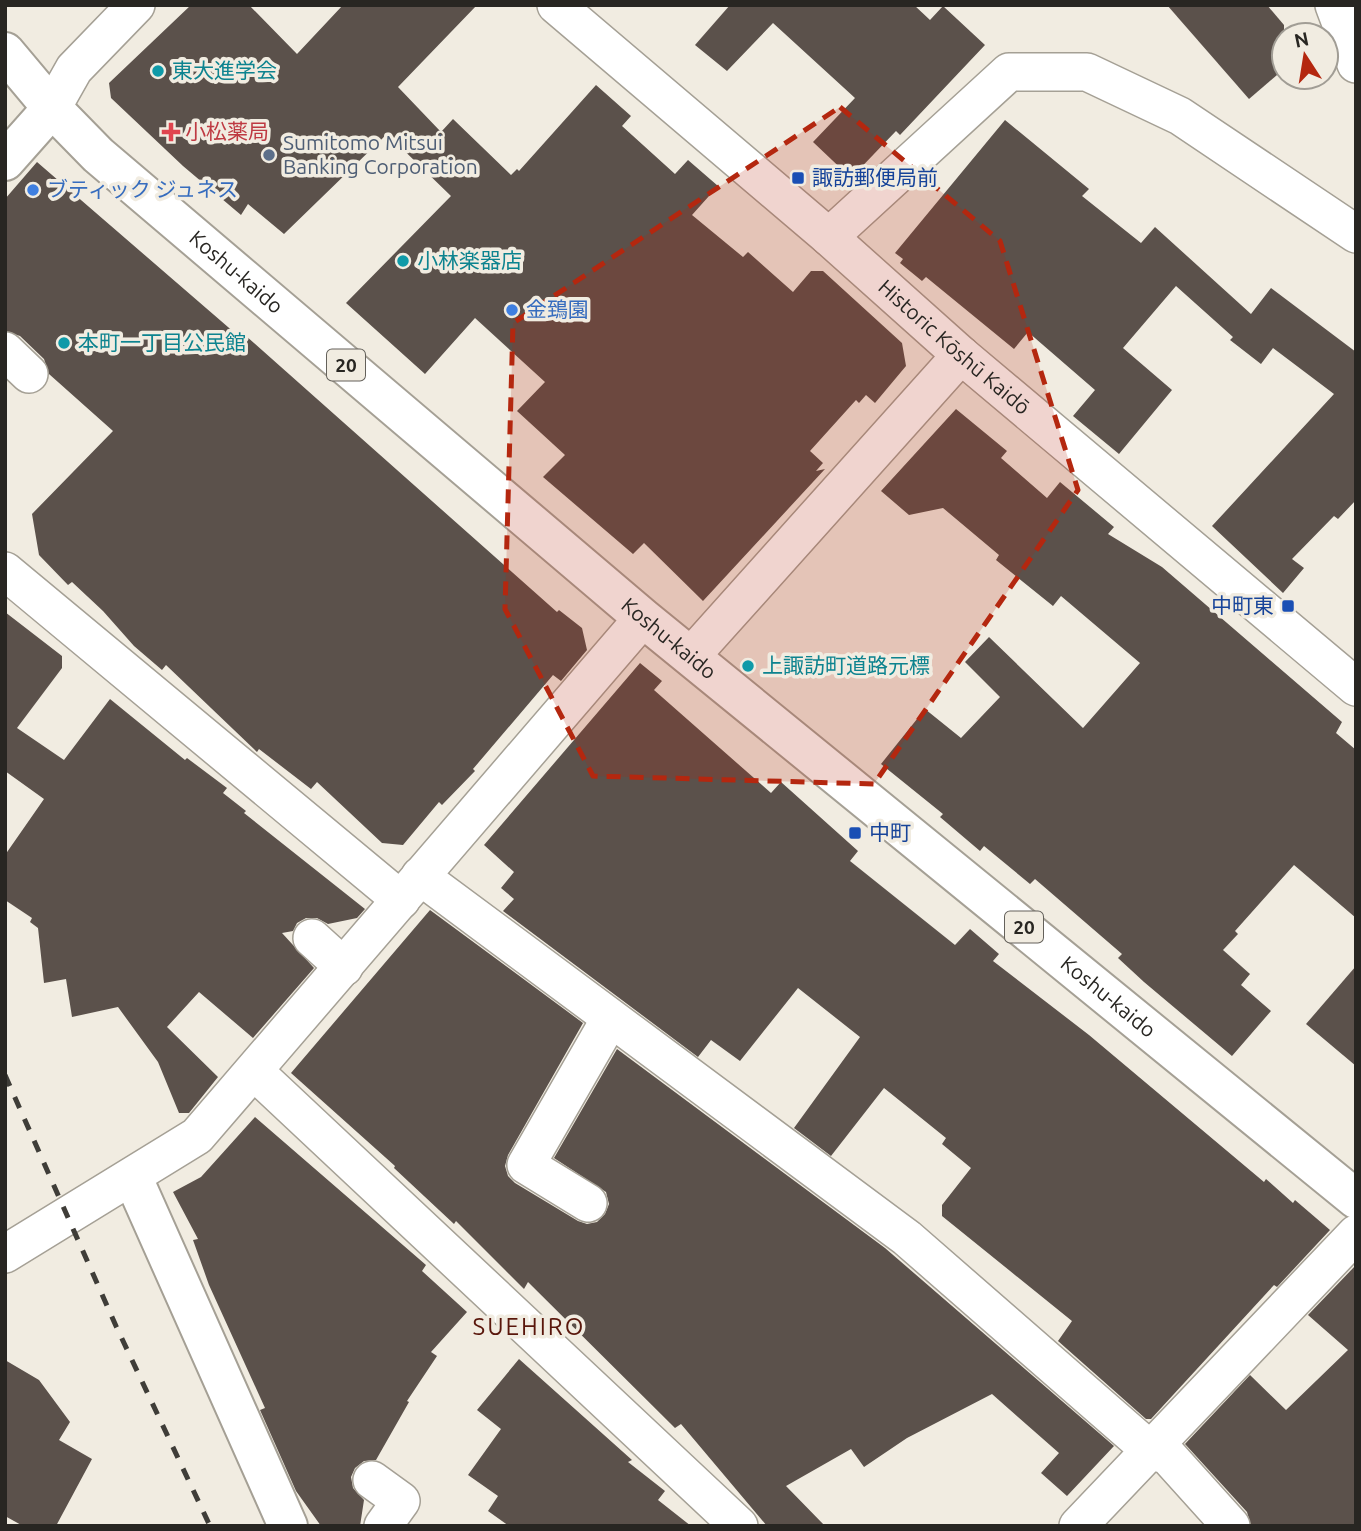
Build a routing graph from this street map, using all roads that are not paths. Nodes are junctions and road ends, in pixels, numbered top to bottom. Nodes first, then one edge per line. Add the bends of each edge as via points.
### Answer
1 (136, 5) edge
2 (556, 5) edge
3 (1334, 5) edge
4 (5, 52) edge
5 (1356, 64) edge
6 (52, 108) junction
7 (5, 161) edge
8 (1356, 233) edge
9 (829, 237) junction
10 (961, 355) junction
11 (5, 571) edge
12 (643, 618) junction
13 (692, 655) junction
14 (1356, 687) edge
15 (411, 888) junction
16 (312, 938) dead end
17 (344, 967) junction
18 (610, 1019) junction
19 (255, 1072) junction
20 (133, 1178) junction
21 (1356, 1199) edge
22 (587, 1203) dead end
23 (1356, 1234) edge
24 (5, 1254) edge
25 (1150, 1450) junction
26 (372, 1480) dead end
27 (288, 1526) edge
28 (383, 1526) edge
29 (739, 1526) edge
30 (1078, 1526) edge
31 (1231, 1526) edge

1 - 6 street via 74,68
2 - 9 street, Historic Kōshū Kaidō
3 - 5 street
4 - 6 main road, Koshu-kaido / 20
6 - 7 main road
6 - 12 main road, Koshu-kaido / 20 via 98,155
8 - 9 street via 1180,116 1087,72 1009,72
9 - 10 street, Historic Kōshū Kaidō
10 - 13 street
10 - 14 street, Historic Kōshū Kaidō
11 - 15 street
12 - 13 main road, Koshu-kaido / 20
12 - 15 street
13 - 21 main road, Koshu-kaido / 20
15 - 17 street
15 - 18 street
16 - 17 street
17 - 19 street
18 - 22 street via 526,1165
18 - 25 street via 907,1238
19 - 20 street via 197,1136
19 - 29 street
20 - 24 street
20 - 27 main road
23 - 25 street
25 - 30 street
25 - 31 street via 1168,1456
26 - 28 street via 401,1502

